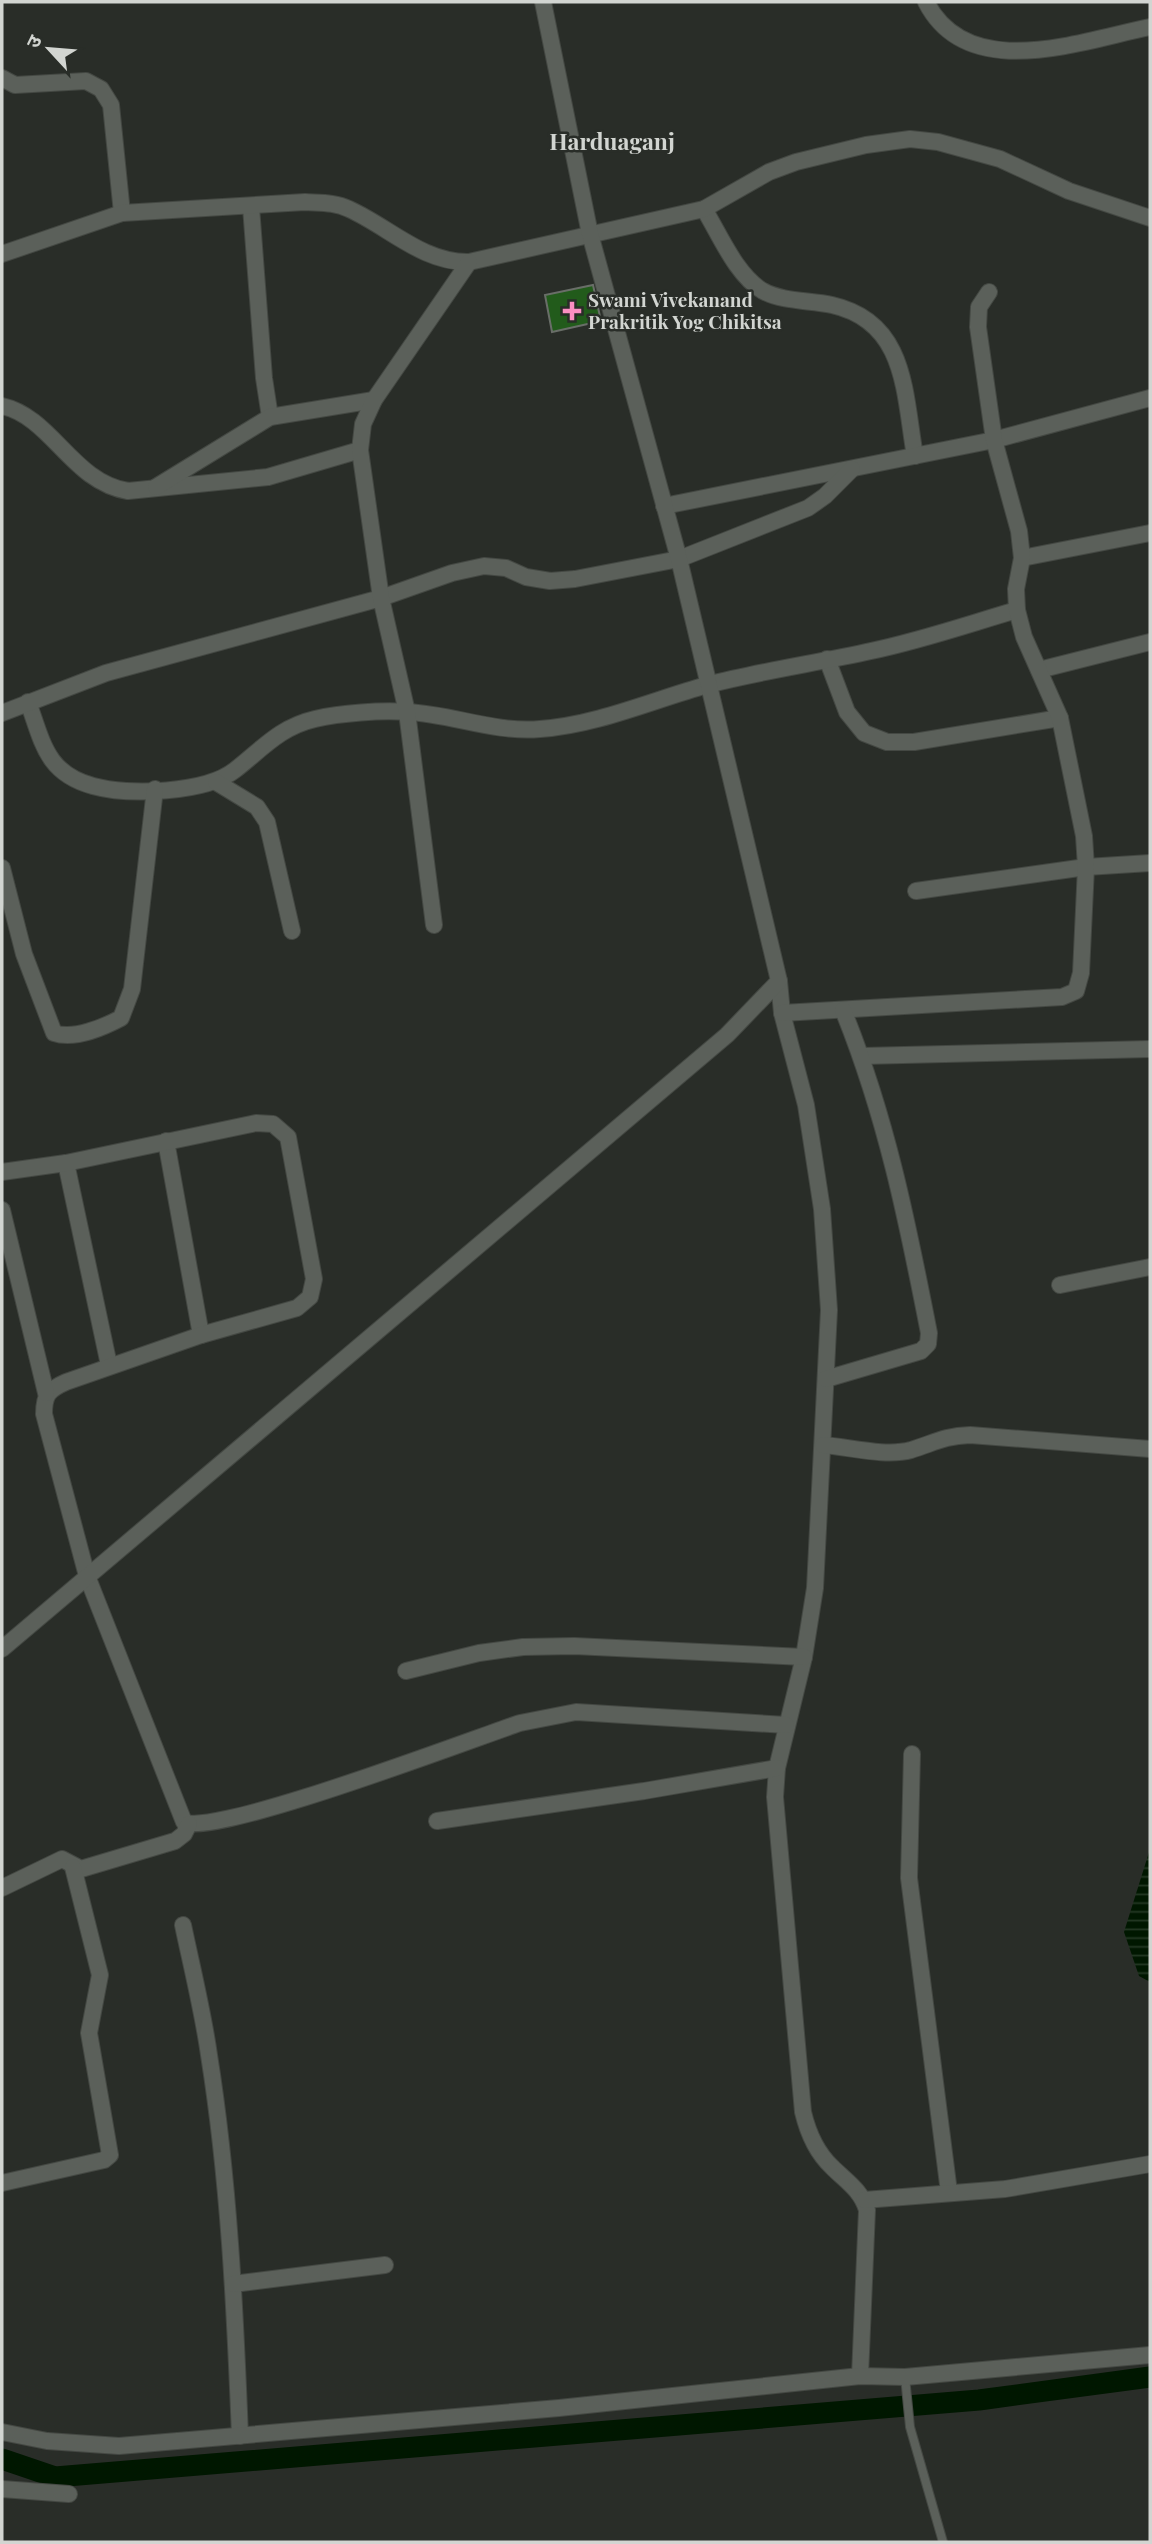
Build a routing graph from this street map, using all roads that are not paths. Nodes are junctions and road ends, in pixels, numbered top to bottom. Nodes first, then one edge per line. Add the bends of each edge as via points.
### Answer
1 (543, 2) edge
2 (926, 2) edge
3 (1150, 27) edge
4 (2, 78) edge
5 (251, 207) junction
6 (704, 209) junction
7 (122, 214) junction
8 (1150, 218) edge
9 (590, 234) junction
10 (2, 254) edge
11 (469, 262) junction
12 (989, 292) dead end
13 (1150, 398) edge
14 (374, 400) junction
15 (2, 406) edge
16 (270, 417) junction
17 (994, 440) junction
18 (360, 450) junction
19 (915, 456) junction
20 (852, 469) junction
21 (151, 490) junction
22 (664, 506) junction
23 (1150, 533) edge
24 (1022, 558) junction
25 (679, 559) junction
26 (381, 598) junction
27 (1017, 610) junction
28 (1150, 642) edge
29 (827, 659) junction
30 (1039, 670) junction
31 (708, 685) junction
32 (28, 702) junction
33 (407, 712) junction
34 (2, 713) edge
35 (1060, 718) junction
36 (216, 782) junction
37 (155, 789) junction
38 (1150, 863) edge
39 (1086, 867) junction
40 (2, 868) edge
41 (916, 891) dead end
42 (434, 925) dead end
43 (292, 931) dead end
44 (779, 981) junction
45 (843, 1010) junction
46 (782, 1013) junction
47 (1150, 1049) edge
48 (862, 1056) junction
49 (166, 1142) junction
50 (66, 1163) junction
51 (2, 1172) edge
52 (2, 1210) edge
53 (1150, 1268) edge
54 (1060, 1286) dead end
55 (201, 1335) junction
56 (108, 1365) junction
57 (826, 1379) junction
58 (47, 1394) junction
59 (823, 1444) junction
60 (1150, 1449) edge
61 (87, 1576) junction
62 (2, 1649) edge
63 (804, 1657) junction
64 (406, 1671) dead end
65 (786, 1725) junction
66 (912, 1754) dead end
67 (777, 1768) junction
68 (437, 1821) dead end
69 (189, 1824) junction
70 (73, 1867) junction
71 (2, 1888) edge
72 (183, 1925) dead end
73 (1150, 2164) edge
74 (2, 2183) edge
75 (949, 2192) junction
76 (864, 2200) junction
77 (385, 2265) dead end
78 (233, 2284) junction
79 (1150, 2355) edge
80 (860, 2376) junction
81 (905, 2382) junction
82 (2, 2432) edge
83 (240, 2436) junction
84 (2, 2488) edge
85 (69, 2494) dead end
86 (943, 2542) edge

1 - 9 street
2 - 3 street via 949,32 971,46 996,50 1038,50
4 - 7 street via 15,85 86,81 101,89 111,105
5 - 7 street
5 - 11 street via 334,203 430,255
5 - 16 street
6 - 8 street via 796,162 910,139 1000,159 1069,191
6 - 9 street
6 - 19 street via 745,274 764,291 853,310 873,323 900,366
7 - 10 street
9 - 11 street
9 - 22 street
11 - 14 street
12 - 17 street via 979,307 978,327
13 - 17 street
14 - 16 street
14 - 18 street via 363,424
15 - 21 street via 20,412 88,475 109,488
16 - 21 street
17 - 19 street
17 - 24 street
18 - 21 street via 268,477
18 - 26 street
19 - 20 street
20 - 22 street
20 - 25 street via 808,508
22 - 25 street
23 - 24 street
24 - 27 street
25 - 26 street via 551,582 484,566
25 - 31 street
26 - 32 street via 106,673
26 - 33 street
27 - 29 street via 873,651
27 - 30 street
28 - 30 street
29 - 31 street
29 - 35 street via 847,712 864,733 887,742 914,742
30 - 35 street
31 - 33 street via 589,720 541,729 499,729
31 - 44 street
32 - 34 street
32 - 37 street via 49,760 66,775 94,786
33 - 36 street via 294,724
33 - 42 street
35 - 39 street via 1081,810
36 - 37 street
36 - 43 street via 257,807 267,822
37 - 40 street via 132,989 121,1018 112,1023 64,1037 54,1033 24,954
38 - 39 street
39 - 41 street
39 - 45 street via 1081,973 1076,991 1062,997
44 - 46 street
44 - 61 street via 727,1035
45 - 46 street
45 - 48 street
46 - 57 street via 806,1105 822,1209 829,1310
47 - 48 street
48 - 57 street via 894,1159 928,1344 921,1351
49 - 50 street
49 - 55 street
49 - 55 street via 256,1123 273,1124 288,1137 314,1279 310,1297 297,1308
50 - 51 street
50 - 56 street
52 - 58 street
53 - 54 street
55 - 56 street
56 - 58 street
57 - 59 street
58 - 61 street via 44,1414
59 - 60 street via 910,1450 946,1436 970,1435
59 - 63 street via 814,1588
61 - 62 street
61 - 69 street via 181,1819
63 - 64 street via 523,1647
63 - 65 street
65 - 67 street
65 - 69 street via 559,1714 259,1811
66 - 75 street via 909,1878
67 - 68 street
67 - 76 street via 775,1797 803,2112 817,2148
69 - 70 street via 175,1841 93,1867
70 - 71 street via 62,1859
70 - 74 street via 100,1975 89,2033 110,2155
72 - 78 street via 209,2053
73 - 75 street via 1005,2189
75 - 76 street
76 - 80 street via 868,2250
77 - 78 street
78 - 83 street
79 - 81 street
80 - 81 street
80 - 83 street
81 - 86 lane via 910,2427
82 - 83 street via 47,2441 119,2446
84 - 85 street

